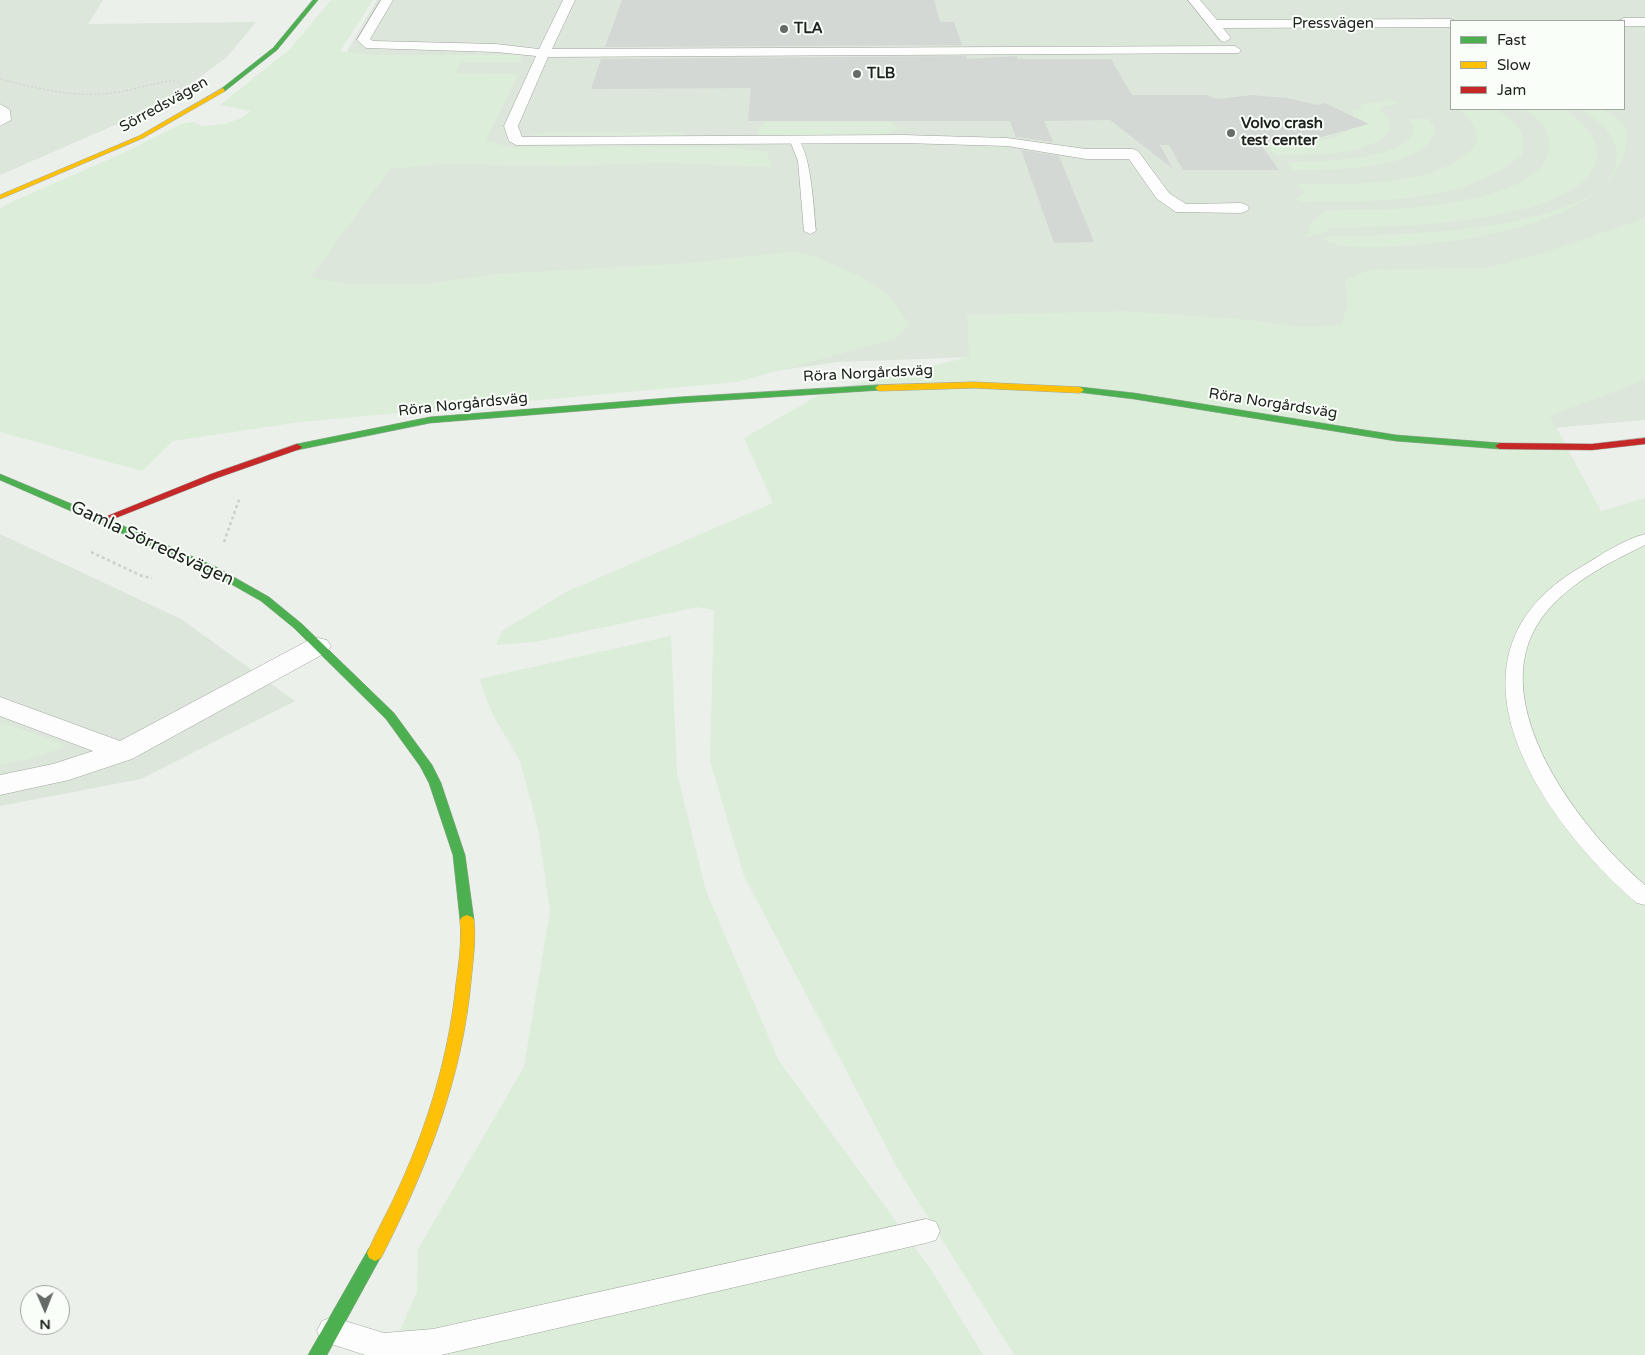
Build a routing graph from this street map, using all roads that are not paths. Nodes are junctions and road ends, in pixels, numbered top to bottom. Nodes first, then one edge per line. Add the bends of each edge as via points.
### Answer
1 (316, 0) edge
2 (386, 0) edge
3 (569, 0) edge
4 (1194, 0) edge
5 (1625, 22) edge
6 (1645, 22) edge
7 (1450, 23) edge
8 (1214, 24) junction
9 (544, 53) junction
10 (0, 108) edge
11 (0, 122) edge
12 (795, 141) junction
13 (0, 197) edge
14 (1241, 208) dead end
15 (810, 231) dead end
16 (1645, 441) edge
17 (0, 476) edge
18 (105, 519) junction
19 (1645, 539) edge
20 (318, 646) junction
21 (0, 706) edge
22 (122, 752) junction
23 (0, 785) edge
24 (1645, 897) edge
25 (926, 1231) dead end
26 (332, 1331) junction
27 (316, 1355) edge

1 - 13 street, Sörredsvägen via 270,54 213,96 113,149
2 - 9 street via 363,40 370,46 496,48
3 - 9 street
4 - 8 street
5 - 6 street
7 - 8 street, Pressvägen
8 - 9 street via 1235,50
9 - 12 street via 517,109 512,126 516,141
10 - 11 street via 4,120
12 - 14 street via 904,139 1007,142 1086,154 1133,154 1163,196 1182,209
12 - 15 lane via 803,161
16 - 18 street, Röra Norgårdsväg via 1592,447 1478,446 1396,438 1134,396 1066,389 974,385 890,387 430,420 307,444
17 - 18 street, Gamla Sörredsvägen
18 - 20 street, Gamla Sörredsvägen via 211,568 278,608
19 - 24 lane via 1589,569 1554,594 1530,624 1523,639 1517,654 1513,687 1522,733 1545,782 1585,837
20 - 22 street
20 - 26 street, Gamla Sörredsvägen via 386,710 408,738 434,782 447,814 459,860 467,941 460,1027 440,1106 392,1220
21 - 22 street
22 - 23 street via 58,773
25 - 26 lane via 433,1344 384,1347
26 - 27 street, Gamla Sörredsvägen

